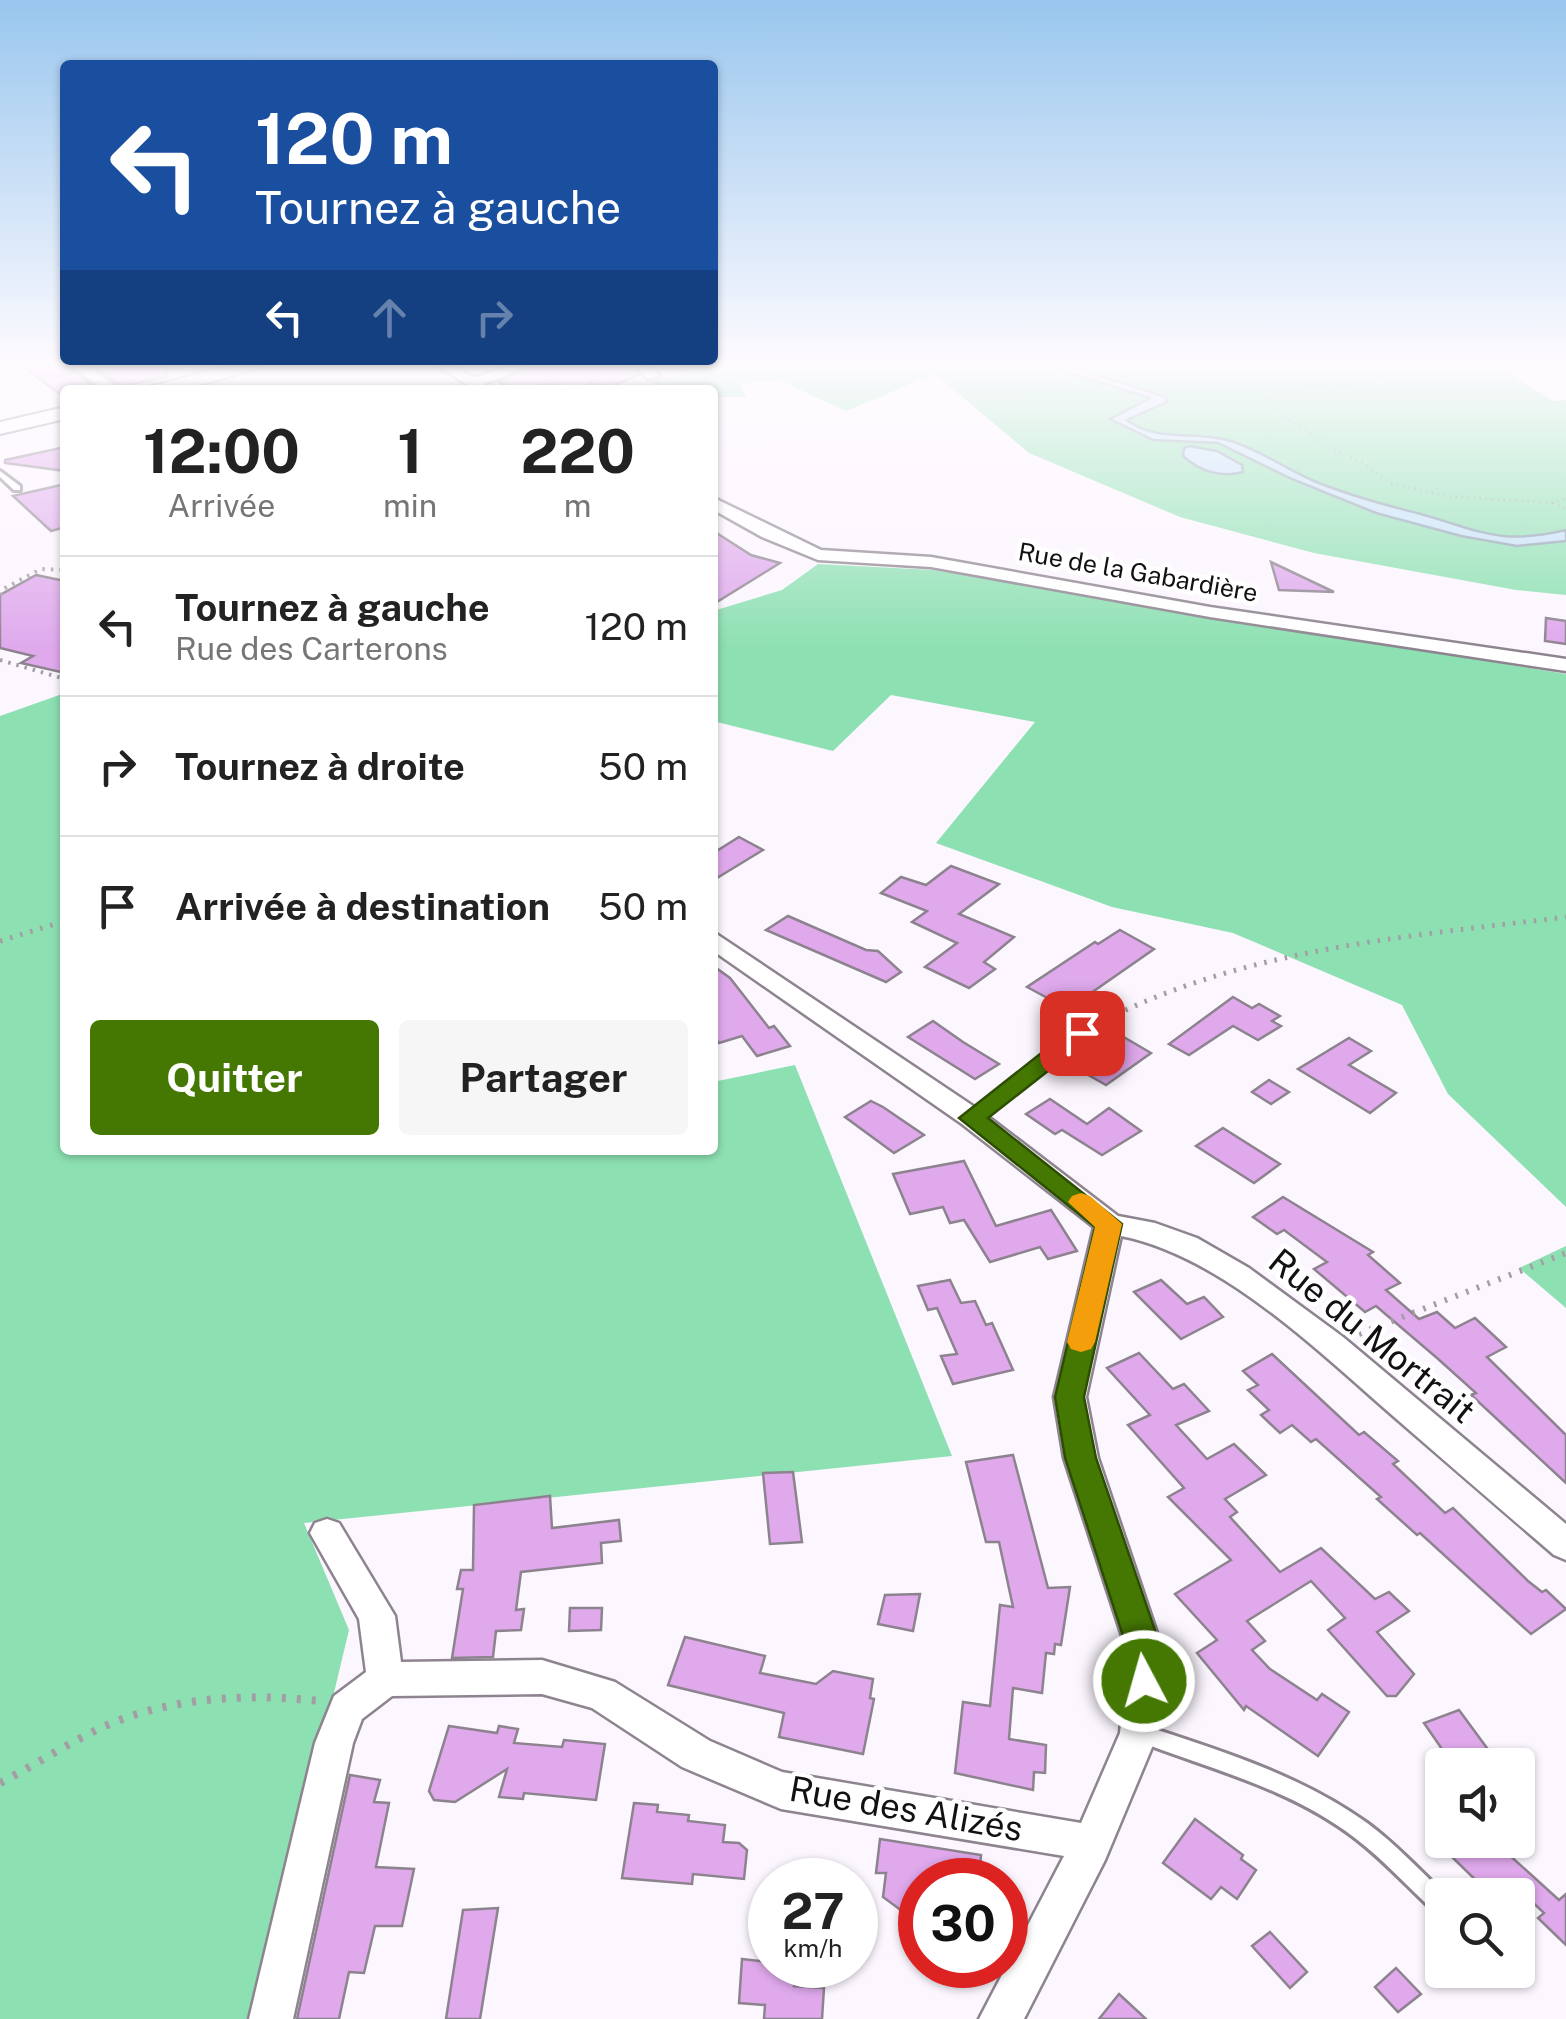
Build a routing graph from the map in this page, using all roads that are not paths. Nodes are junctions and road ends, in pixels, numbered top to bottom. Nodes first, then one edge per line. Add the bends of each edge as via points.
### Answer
1 (0, 473) edge
2 (18, 488) dead end
3 (718, 505) edge
4 (1566, 665) edge
5 (718, 943) edge
6 (1082, 1033) road end
7 (972, 1118) junction
8 (1109, 1224) junction
9 (327, 1533) dead end
10 (1566, 1544) edge
11 (386, 1679) junction
12 (1139, 1734) junction
13 (1092, 1846) junction
14 (1425, 1889) edge
15 (271, 2019) edge
16 (1001, 2019) edge

1 - 2 lane
3 - 4 street, Rue de la Gabardière via 818,555 948,564 1210,612
5 - 7 street
6 - 7 lane
7 - 8 street
8 - 10 street, Rue du Mortrait via 1186,1245 1238,1276 1332,1345
8 - 12 street via 1070,1397 1080,1458 1141,1639
9 - 11 street via 377,1616
11 - 13 street, Rue des Alizés via 542,1677 602,1694 696,1754 781,1790
11 - 15 street via 347,1708 334,1743
12 - 13 street
12 - 14 lane via 1322,1805
13 - 16 street

